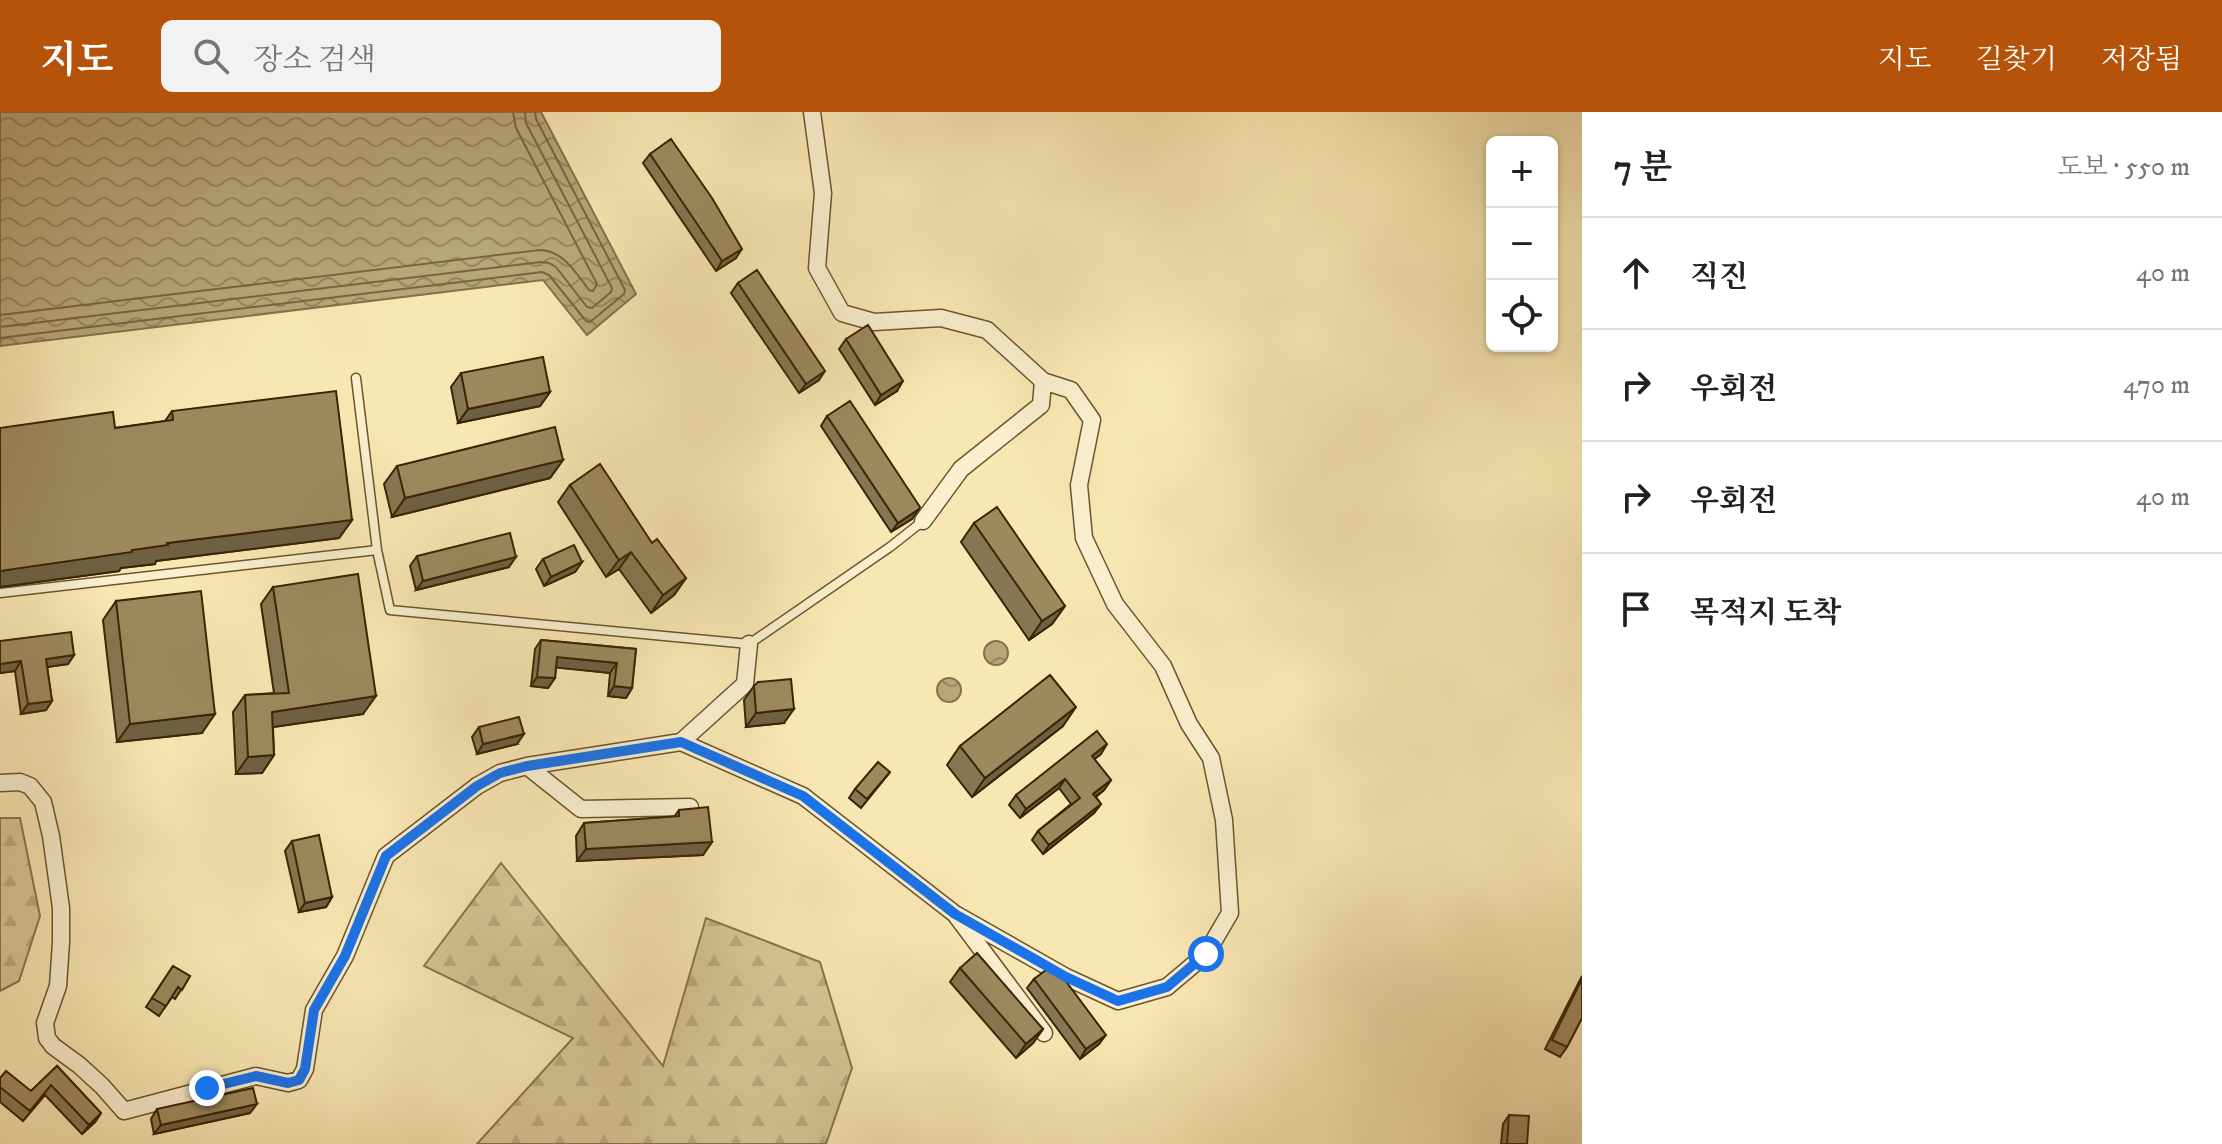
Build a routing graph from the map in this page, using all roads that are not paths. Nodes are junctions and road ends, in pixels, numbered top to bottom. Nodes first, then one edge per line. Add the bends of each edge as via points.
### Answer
1 (812, 112) edge
2 (356, 378) dead end
3 (1043, 381) junction
4 (923, 521) joint
5 (377, 550) junction
6 (0, 593) edge
7 (749, 644) junction
8 (681, 742) junction
9 (527, 766) junction
10 (0, 783) edge
11 (690, 807) edge
12 (955, 914) junction
13 (1044, 1033) edge

1 - 3 street via 823,193 817,268 842,313 874,322 941,318 987,330
2 - 5 lane
3 - 4 street via 1041,405 961,469
3 - 12 street via 1071,390 1092,420 1079,485 1084,538 1115,604 1163,666 1211,758 1224,820 1230,913 1206,954 1167,987 1118,1001
4 - 7 lane
5 - 6 lane
5 - 7 lane via 390,610
7 - 8 street via 745,684
8 - 9 street
8 - 12 street via 803,796
9 - 10 street via 477,786 386,856 345,956 314,1010 299,1080 288,1083 256,1076 129,1111 120,1109 47,1038 45,1023 58,986 61,942 51,836 43,802 30,786
9 - 11 street via 581,809
12 - 13 street

